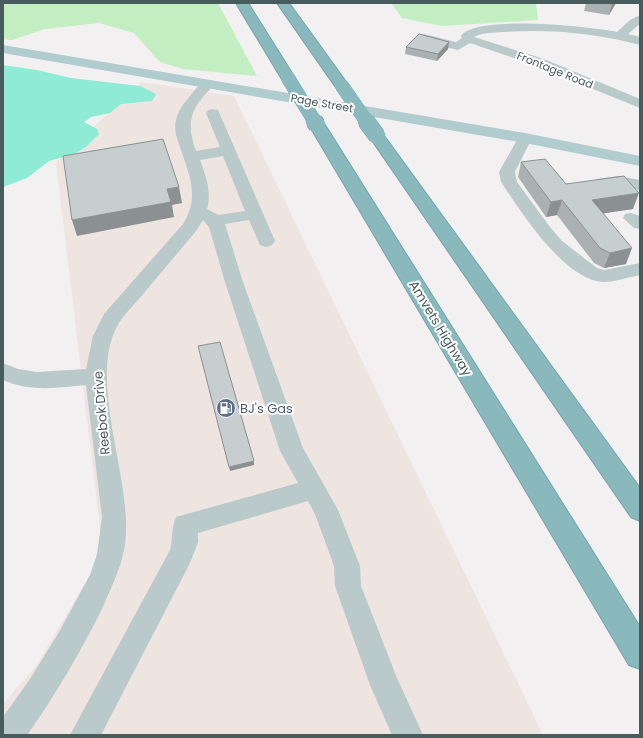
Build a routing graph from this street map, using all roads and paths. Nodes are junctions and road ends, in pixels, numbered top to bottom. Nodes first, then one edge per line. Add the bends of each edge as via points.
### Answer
1 (242, 3) edge
2 (283, 3) edge
3 (640, 19) edge
4 (620, 36) junction
5 (424, 38) edge
6 (469, 39) junction
7 (640, 41) edge
8 (3, 49) edge
9 (208, 84) junction
10 (640, 104) edge
11 (213, 113) dead end
12 (525, 138) junction
13 (228, 150) junction
14 (191, 157) junction
15 (640, 162) edge
16 (585, 184) edge
17 (640, 185) edge
18 (255, 214) junction
19 (207, 217) junction
20 (266, 241) dead end
21 (640, 269) edge
22 (3, 371) edge
23 (96, 376) junction
24 (313, 488) junction
25 (640, 509) edge
26 (640, 654) edge
27 (8, 735) edge
28 (85, 735) edge
29 (408, 735) edge

1 - 26 highway, Amvets Highway, bridge
2 - 25 highway, bridge
3 - 4 street
4 - 6 street via 584,29 539,27 482,30 470,33 467,36
4 - 7 street
5 - 6 street via 458,46
6 - 10 street, Frontage Road via 539,62
8 - 9 main road, Page Street
9 - 12 main road, Page Street
9 - 14 street, Reebok Drive via 190,105 184,118 183,134
11 - 13 street
12 - 15 main road, Page Street
12 - 21 street via 507,172 509,182 556,245 595,275 604,276
13 - 14 street
13 - 18 street
14 - 19 street, Reebok Drive via 201,190 201,204
16 - 17 street via 618,181
18 - 19 street
18 - 20 street
19 - 23 street, Reebok Drive via 190,227 112,319 101,342
19 - 24 street via 234,282 292,451
22 - 23 street via 26,378 50,380
23 - 27 street, Reebok Drive via 114,517 109,561 59,661
24 - 28 street via 296,495 185,525 185,542 181,554
24 - 29 street via 327,512 345,560 348,583 382,678

